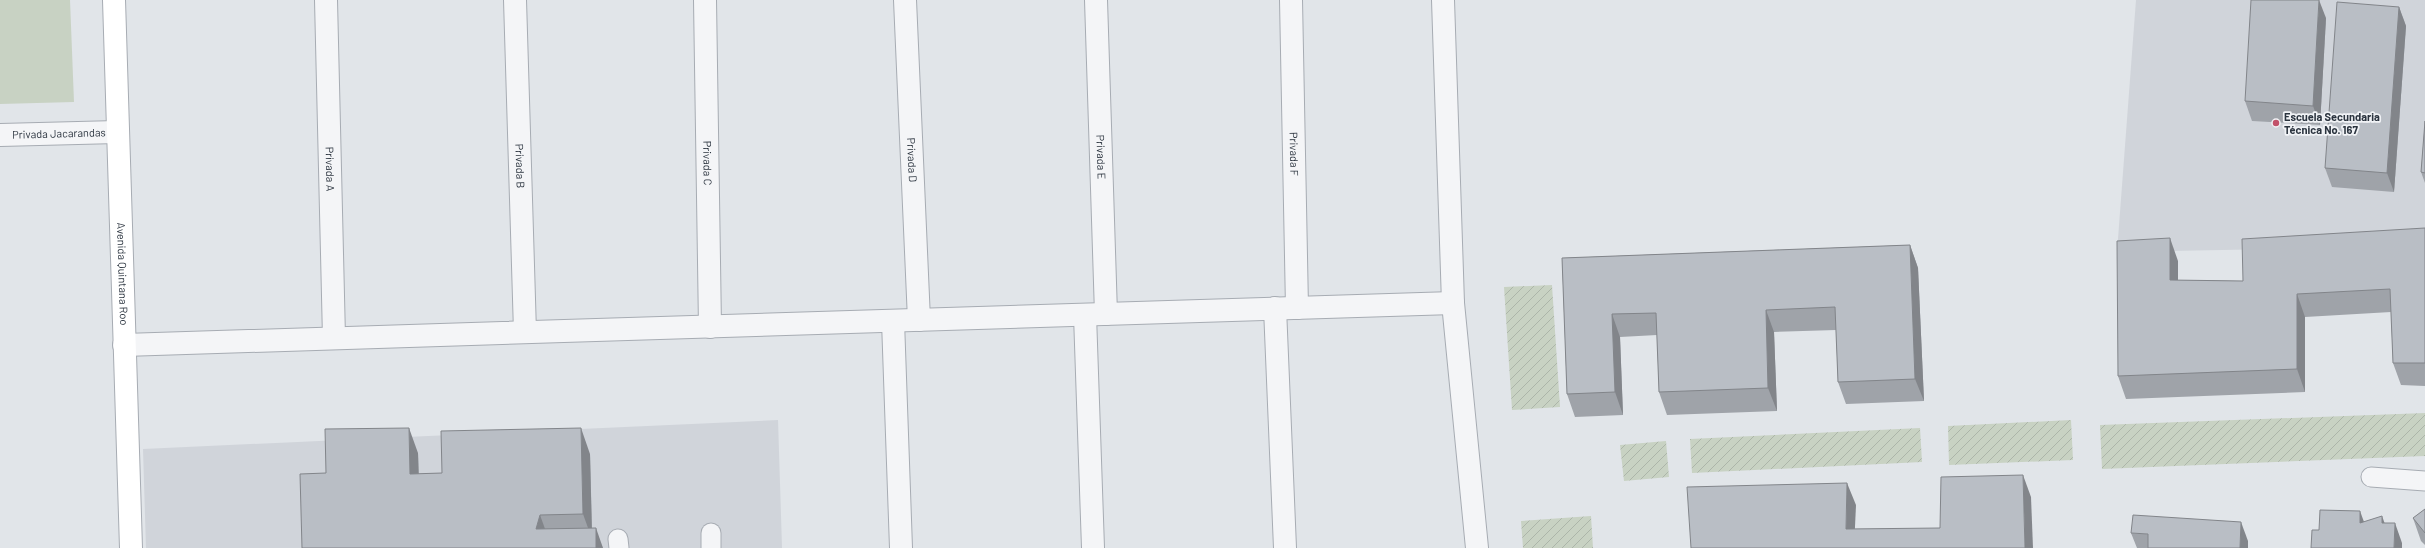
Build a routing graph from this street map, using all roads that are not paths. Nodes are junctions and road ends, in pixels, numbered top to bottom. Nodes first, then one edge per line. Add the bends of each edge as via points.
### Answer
1 (114, 0) edge
2 (326, 0) edge
3 (515, 0) edge
4 (705, 0) edge
5 (905, 0) edge
6 (1096, 0) edge
7 (1291, 0) edge
8 (1443, 0) edge
9 (118, 132) junction
10 (0, 135) edge
11 (1453, 303) junction
12 (1275, 308) junction
13 (1297, 308) junction
14 (1106, 314) junction
15 (1085, 315) junction
16 (919, 320) junction
17 (893, 321) junction
18 (710, 327) junction
19 (525, 332) junction
20 (334, 338) junction
21 (124, 345) junction
22 (2371, 477) dead end
23 (2425, 481) edge
24 (131, 548) edge
25 (901, 548) edge
26 (1093, 548) edge
27 (1285, 548) edge
28 (1477, 548) edge

1 - 9 main road, Avenida Quintana Roo
2 - 20 street, Privada A
3 - 19 street, Privada B
4 - 18 street, Privada C
5 - 16 street, Privada D
6 - 14 street, Privada E
7 - 13 street, Privada F
8 - 11 street
9 - 10 street, Privada Jacarandas
9 - 21 main road, Avenida Quintana Roo
11 - 13 street
11 - 28 street
12 - 13 street
12 - 14 street
12 - 27 street
14 - 15 street
15 - 16 street
15 - 26 street
16 - 17 street
17 - 18 street
17 - 25 street
18 - 19 street
19 - 20 street
20 - 21 street
21 - 24 main road, Avenida Quintana Roo
22 - 23 lane

